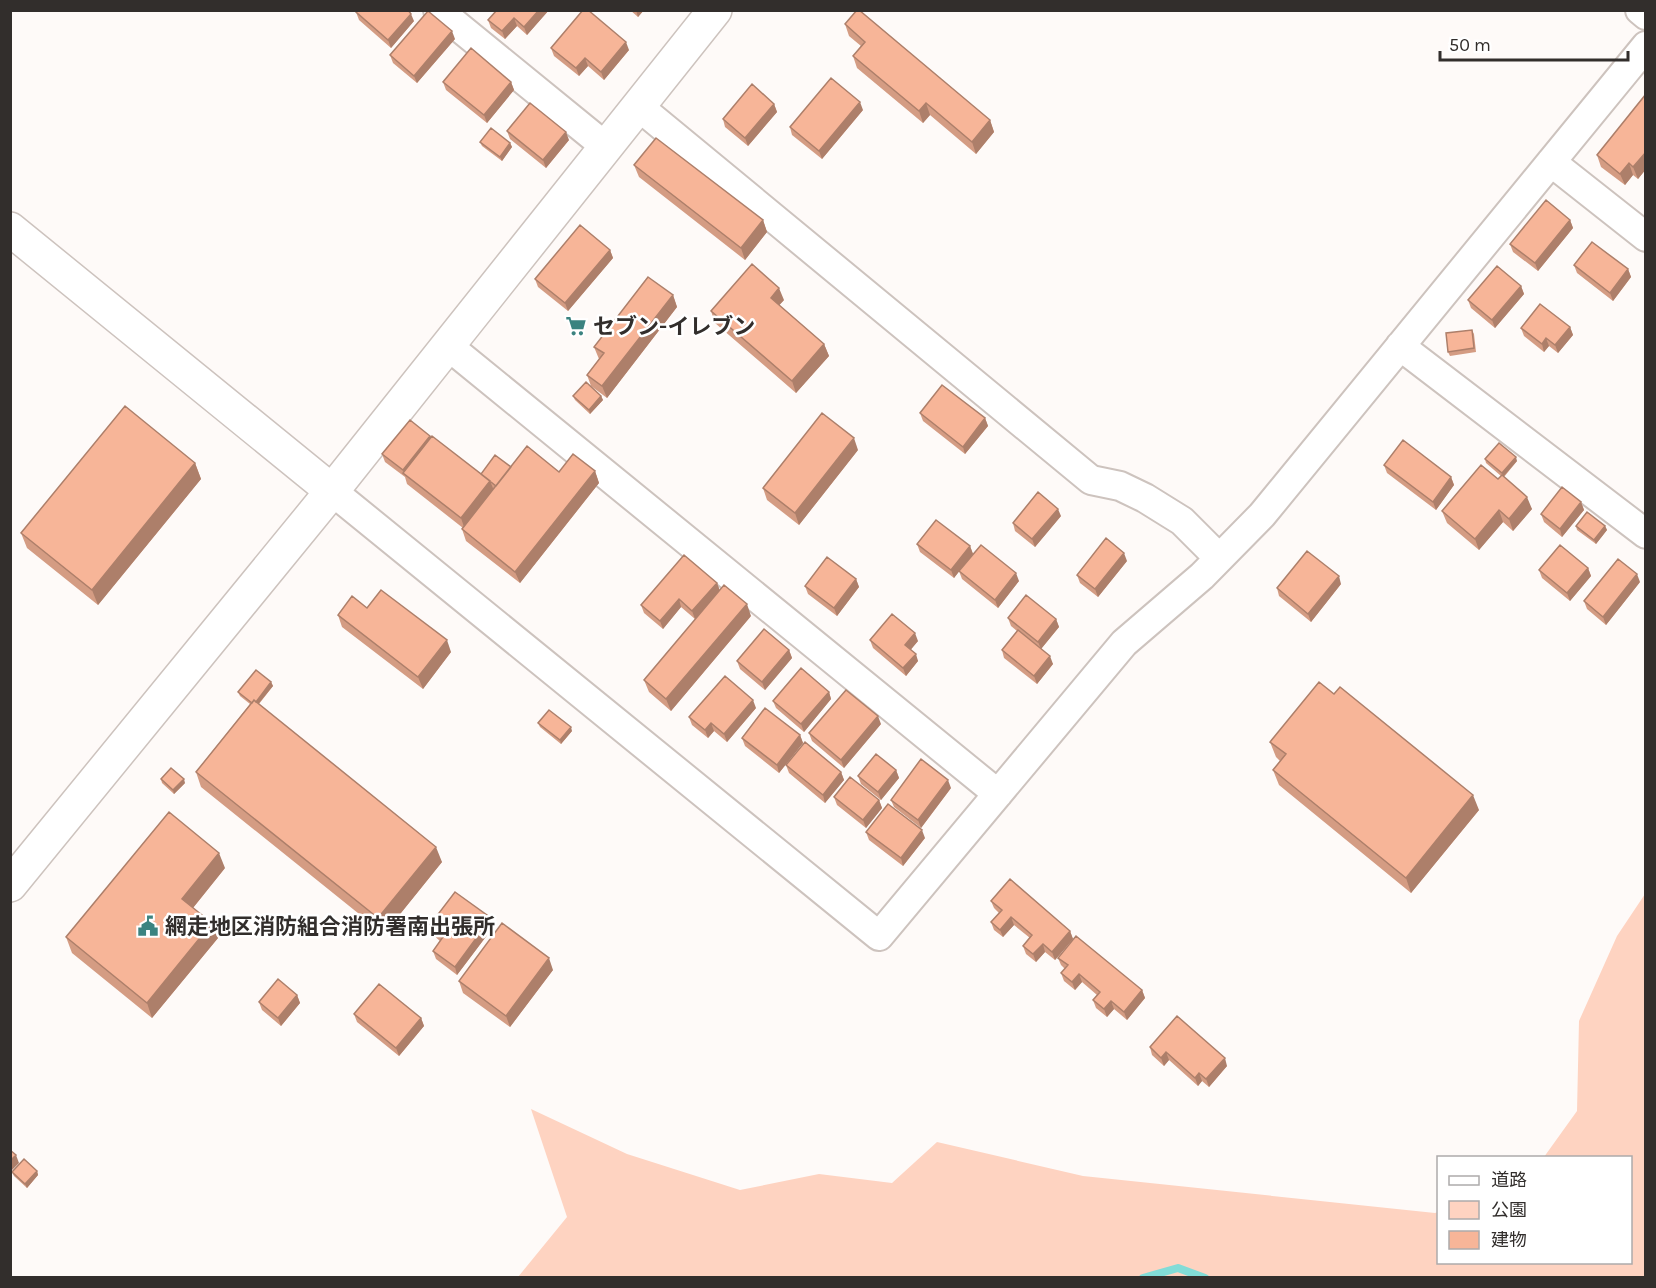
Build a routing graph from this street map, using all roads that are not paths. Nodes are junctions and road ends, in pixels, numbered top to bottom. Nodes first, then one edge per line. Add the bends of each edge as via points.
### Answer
1 (438, 10) edge
2 (1640, 10) edge
3 (712, 12) edge
4 (1646, 15) edge
5 (1646, 46) edge
6 (638, 106) junction
7 (606, 147) junction
8 (1551, 162) junction
9 (10, 229) edge
10 (1646, 237) edge
11 (447, 345) junction
12 (1400, 346) junction
13 (332, 491) junction
14 (1646, 534) edge
15 (1219, 558) junction
16 (998, 794) junction
17 (10, 885) edge

1 - 7 street
2 - 4 street
3 - 6 street
5 - 8 street
6 - 7 street
6 - 15 street via 1091,480 1120,486 1145,498 1182,521
7 - 11 street
8 - 10 street
8 - 12 street
9 - 13 street
11 - 13 street
11 - 16 street
12 - 14 street
12 - 15 street via 1262,515
13 - 16 street via 879,936
13 - 17 street
15 - 16 street via 1124,643

